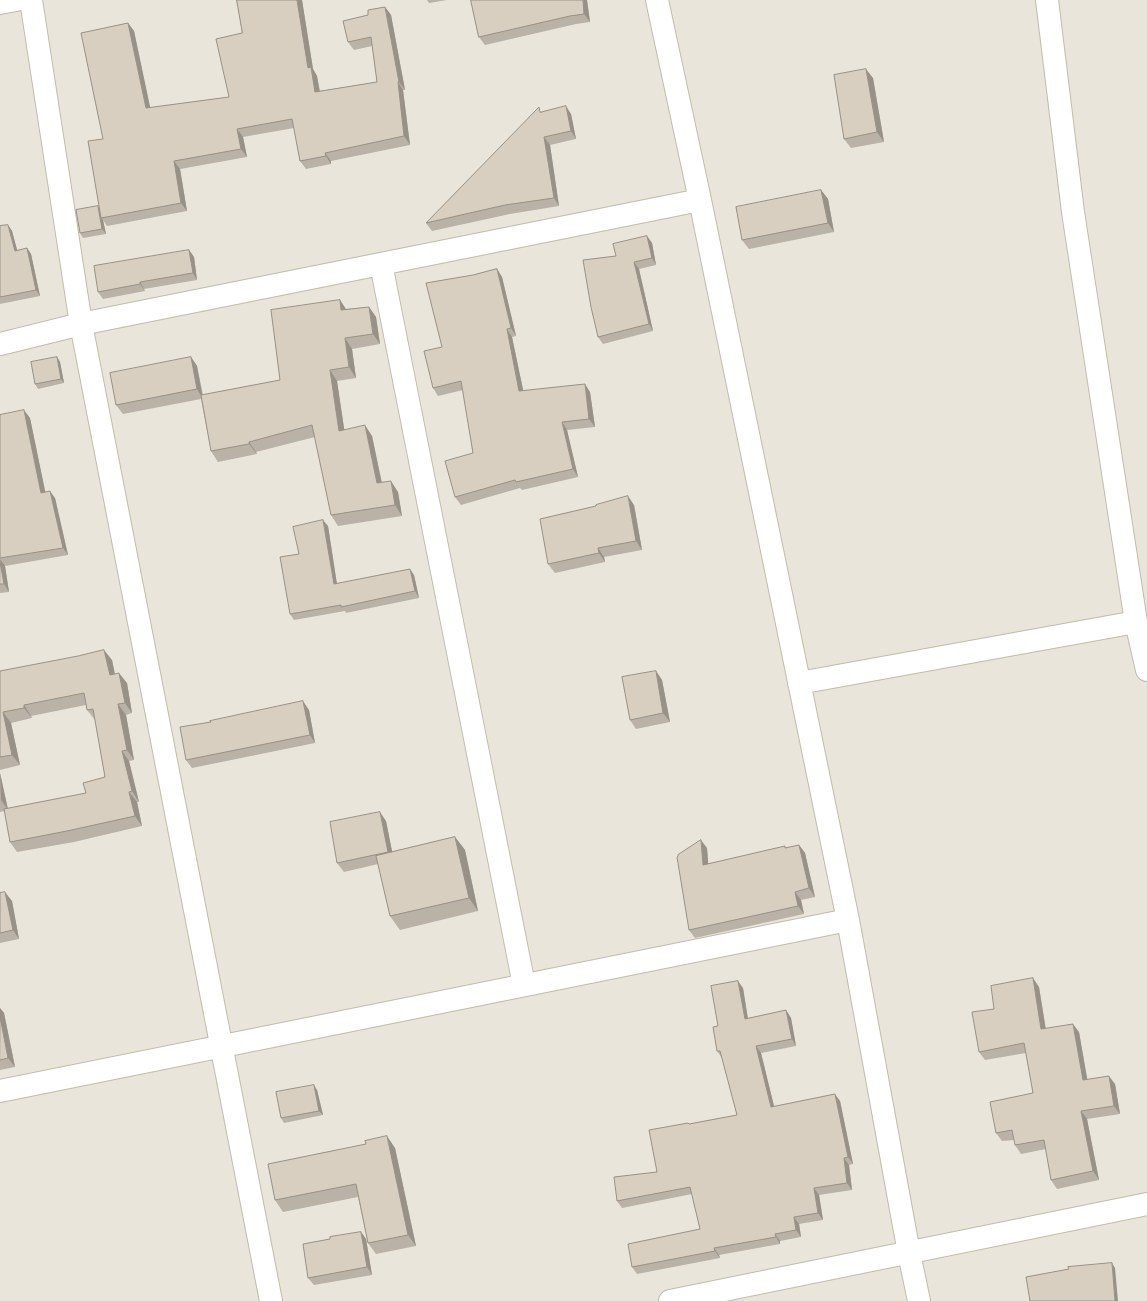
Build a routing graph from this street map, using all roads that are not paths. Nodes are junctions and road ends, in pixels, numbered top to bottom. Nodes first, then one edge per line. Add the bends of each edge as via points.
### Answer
1 (16, 0) edge
2 (31, 0) edge
3 (657, 0) edge
4 (1046, 0) edge
5 (0, 3) edge
6 (700, 200) junction
7 (381, 264) junction
8 (81, 324) junction
9 (0, 344) edge
10 (1136, 622) junction
11 (1147, 670) edge
12 (799, 683) junction
13 (848, 920) junction
14 (524, 985) junction
15 (221, 1046) junction
16 (0, 1091) edge
17 (1147, 1204) edge
18 (909, 1253) junction
19 (271, 1301) edge
20 (670, 1301) edge
21 (919, 1301) edge

1 - 5 street
2 - 8 street
3 - 6 street
4 - 10 street via 1073,212
6 - 7 street
6 - 12 street
7 - 8 street
7 - 14 street
8 - 9 street
8 - 15 street
10 - 11 street
10 - 12 street
12 - 13 street
13 - 14 street
13 - 18 street
14 - 15 street
15 - 16 street
15 - 19 street
17 - 18 street
18 - 20 street
18 - 21 street

